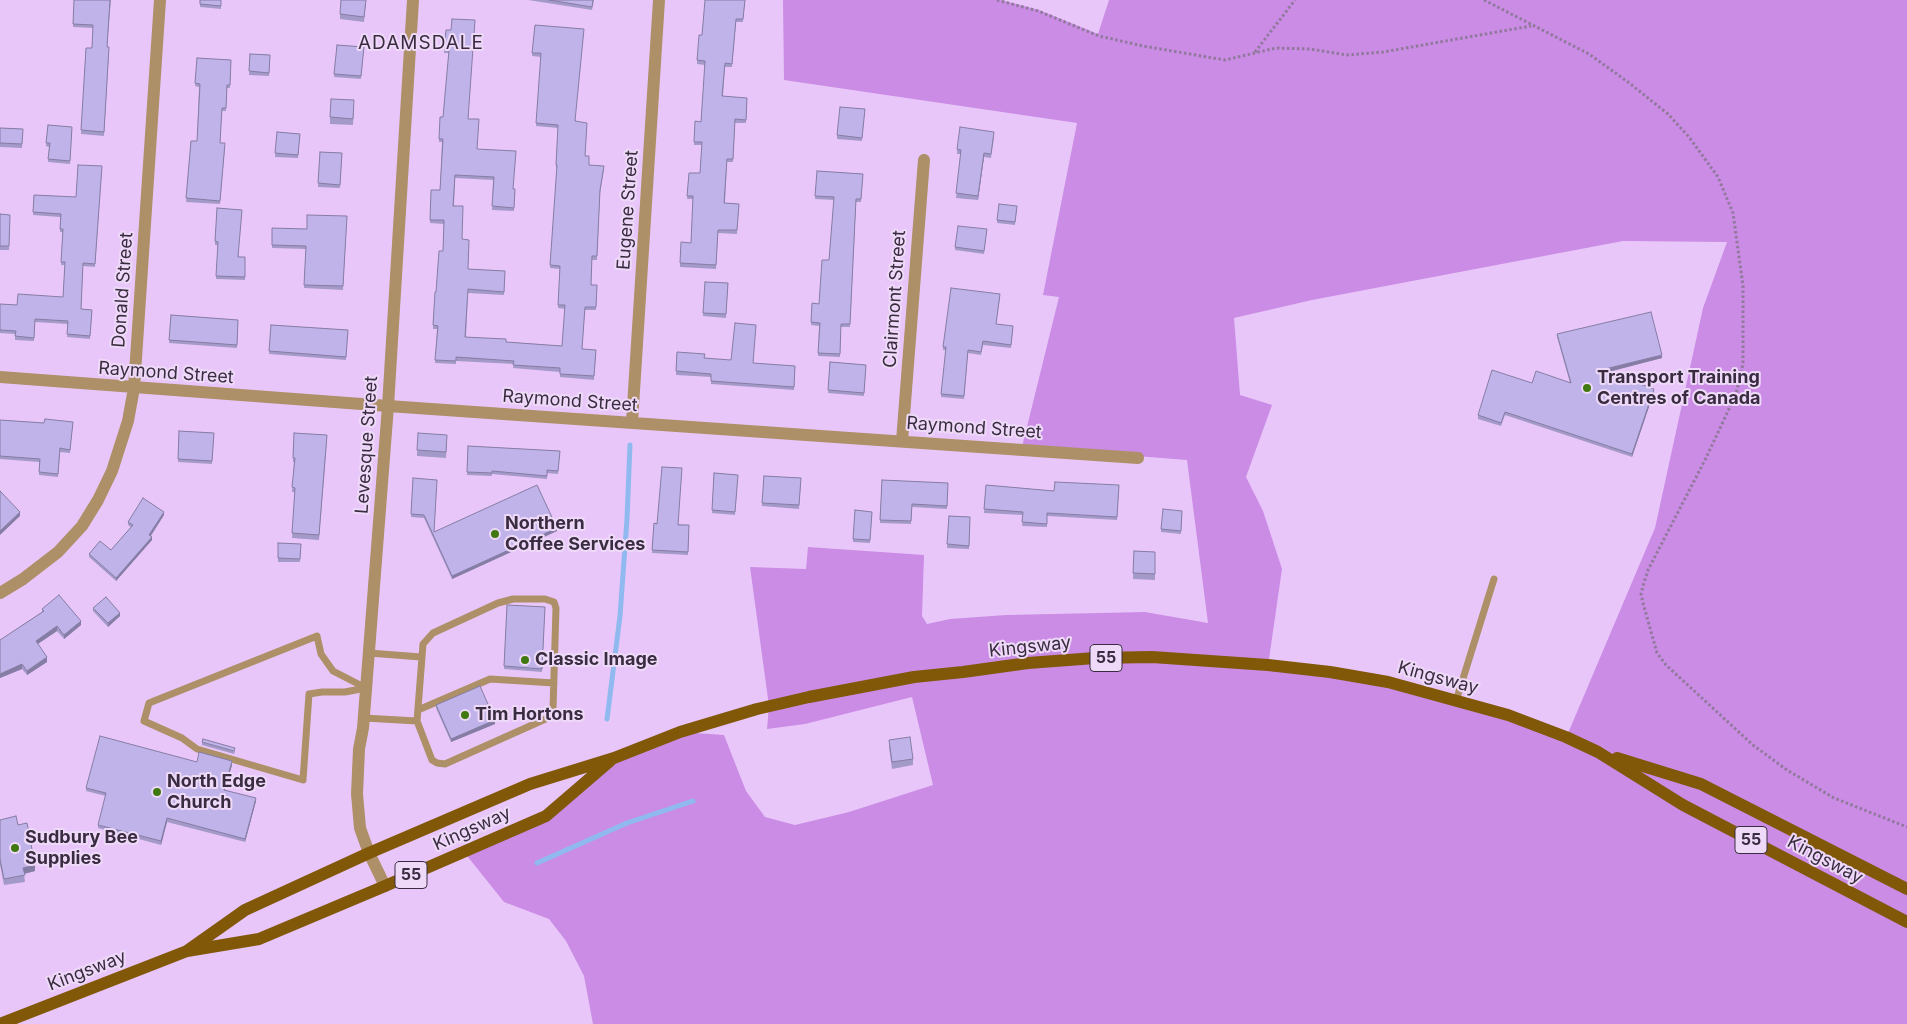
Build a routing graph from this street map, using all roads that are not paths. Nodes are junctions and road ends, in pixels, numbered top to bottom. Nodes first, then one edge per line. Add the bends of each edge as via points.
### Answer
1 (160, 0) edge
2 (413, 0) edge
3 (659, 0) edge
4 (924, 160) dead end
5 (0, 377) edge
6 (134, 388) junction
7 (388, 406) junction
8 (632, 422) junction
9 (902, 441) junction
10 (1138, 458) dead end
11 (1494, 579) dead end
12 (0, 593) edge
13 (369, 653) junction
14 (422, 657) junction
15 (554, 683) junction
16 (366, 688) junction
17 (1456, 701) junction
18 (418, 710) junction
19 (364, 718) junction
20 (417, 721) junction
21 (1598, 752) junction
22 (614, 758) junction
23 (369, 853) junction
24 (385, 886) junction
25 (1907, 888) edge
26 (1907, 922) edge
27 (187, 951) junction
28 (0, 1024) edge

1 - 6 street, Donald Street
2 - 7 street, Levesque Street
3 - 8 street, Eugene Street
4 - 9 street, Clairmont Street
5 - 6 street, Raymond Street
6 - 7 street, Raymond Street
6 - 12 street, Donald Street via 128,421 112,471 82,526 58,552
7 - 8 street, Raymond Street
7 - 13 street, Levesque Street
8 - 9 street, Raymond Street
9 - 10 street, Raymond Street
11 - 17 lane
13 - 14 lane
13 - 16 street, Levesque Street
14 - 15 lane via 423,644 433,634 498,603 514,599 545,599 554,602 556,608
14 - 18 lane
15 - 18 lane via 490,679
15 - 20 lane via 550,717 446,764 432,760
16 - 16 lane via 333,671 321,654 317,636 149,703 144,722 182,738 197,749 303,780 309,694
16 - 19 street, Levesque Street
17 - 21 main road, Kingsway / 55 via 1508,715
17 - 22 main road, Kingsway / 55 via 1388,682 1268,664 1152,657 1086,659 1028,663 855,687 763,708 680,732
18 - 20 lane
19 - 20 lane
19 - 23 street, Levesque Street via 357,794 360,828
21 - 25 main road, Kingsway / 55 via 1701,784
21 - 26 main road, Kingsway / 55 via 1683,805
22 - 23 main road, Kingsway / 55 via 530,784
22 - 24 main road, Kingsway / 55 via 546,816
23 - 24 street, Levesque Street
23 - 27 main road, Kingsway / 55 via 245,910
24 - 27 main road, Kingsway / 55 via 259,939
27 - 28 main road, Kingsway / 55

